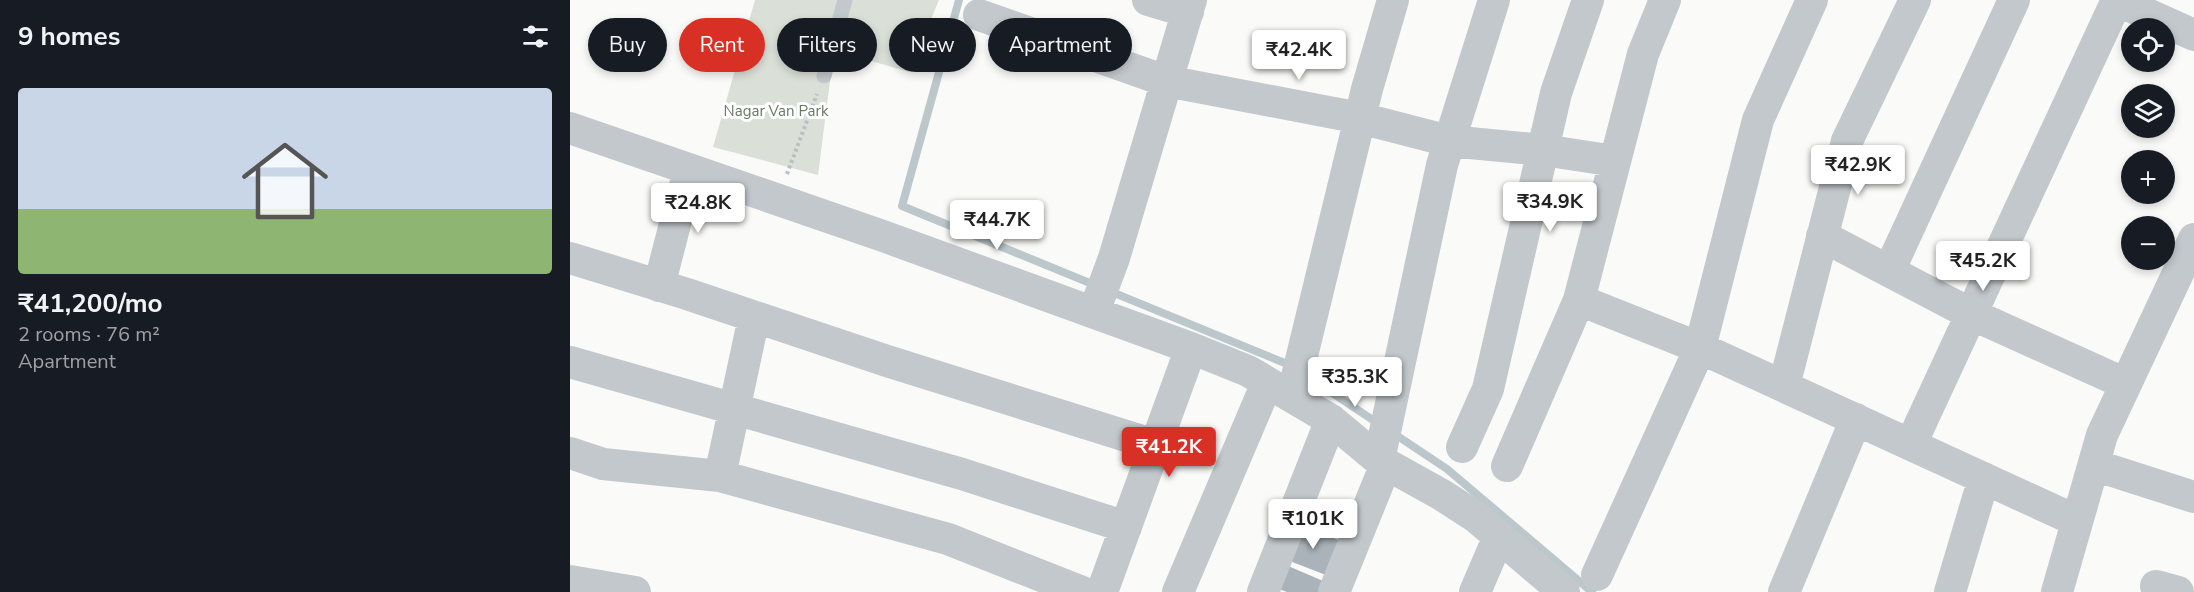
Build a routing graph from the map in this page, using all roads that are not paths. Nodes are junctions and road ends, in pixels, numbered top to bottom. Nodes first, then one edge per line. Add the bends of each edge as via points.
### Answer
1 (845, 0) edge
2 (1148, 0) edge
3 (1393, 0) edge
4 (1494, 0) edge
5 (1588, 0) edge
6 (1665, 0) edge
7 (1812, 0) edge
8 (1915, 0) edge
9 (2014, 0) edge
10 (2117, 0) edge
11 (1189, 6) edge
12 (979, 15) dead end
13 (2194, 35) edge
14 (824, 76) road end
15 (1166, 81) junction
16 (1360, 118) junction
17 (570, 128) edge
18 (1449, 141) junction
19 (1543, 150) junction
20 (1616, 161) junction
21 (689, 171) junction
22 (1822, 236) junction
23 (2194, 239) edge
24 (570, 258) edge
25 (1889, 271) junction
26 (659, 286) junction
27 (1099, 297) junction
28 (1579, 300) junction
29 (1971, 314) junction
30 (754, 317) junction
31 (1191, 348) junction
32 (1701, 348) junction
33 (570, 362) edge
34 (1288, 382) junction
35 (2126, 384) junction
36 (1784, 386) junction
37 (735, 409) junction
38 (1856, 419) junction
39 (1331, 420) junction
40 (1911, 444) junction
41 (1155, 445) junction
42 (1462, 447) dead end
43 (570, 453) edge
44 (1382, 459) junction
45 (2094, 465) junction
46 (1507, 466) dead end
47 (720, 476) junction
48 (1984, 478) junction
49 (2194, 497) edge
50 (2077, 521) junction
51 (1126, 527) junction
52 (1499, 537) junction
53 (1597, 575) dead end
54 (570, 581) edge
55 (1789, 591) edge
56 (635, 592) edge
57 (1082, 592) edge
58 (1102, 592) edge
59 (1178, 592) edge
60 (1263, 592) edge
61 (1334, 592) edge
62 (1475, 592) edge
63 (1564, 592) edge
64 (1950, 592) edge
65 (2057, 592) edge

1 - 14 lane
2 - 11 street
3 - 16 street
4 - 18 street
5 - 19 street via 1556,93
6 - 20 street via 1643,54
7 - 32 street via 1758,120
8 - 22 street via 1847,141
9 - 25 street
10 - 13 street
10 - 29 street
11 - 15 street
12 - 15 street
15 - 16 street
15 - 27 street
16 - 18 street
16 - 34 street
17 - 21 street
18 - 19 street
18 - 44 street
19 - 20 street
19 - 42 street via 1488,389
20 - 28 street
21 - 26 street
21 - 27 street via 883,236
22 - 25 street
22 - 36 street
23 - 35 street
24 - 26 street
25 - 29 street
26 - 30 street
27 - 31 street
28 - 32 street
28 - 46 street
29 - 35 street
29 - 40 street
30 - 37 street
30 - 41 street
31 - 34 street
31 - 41 street
32 - 36 street
32 - 53 street
33 - 37 street
34 - 39 street
34 - 59 street
35 - 45 street via 2102,435
36 - 38 street
37 - 47 street
37 - 51 street via 962,474
38 - 40 street
38 - 55 street
39 - 44 street
39 - 60 street
40 - 48 street
41 - 51 street
43 - 47 street via 603,464
44 - 52 street via 1476,517
44 - 61 street
45 - 49 street
45 - 50 street
47 - 57 street via 948,539
48 - 50 street
48 - 64 street
50 - 65 street
51 - 58 street
52 - 62 street
52 - 63 street
54 - 56 street

